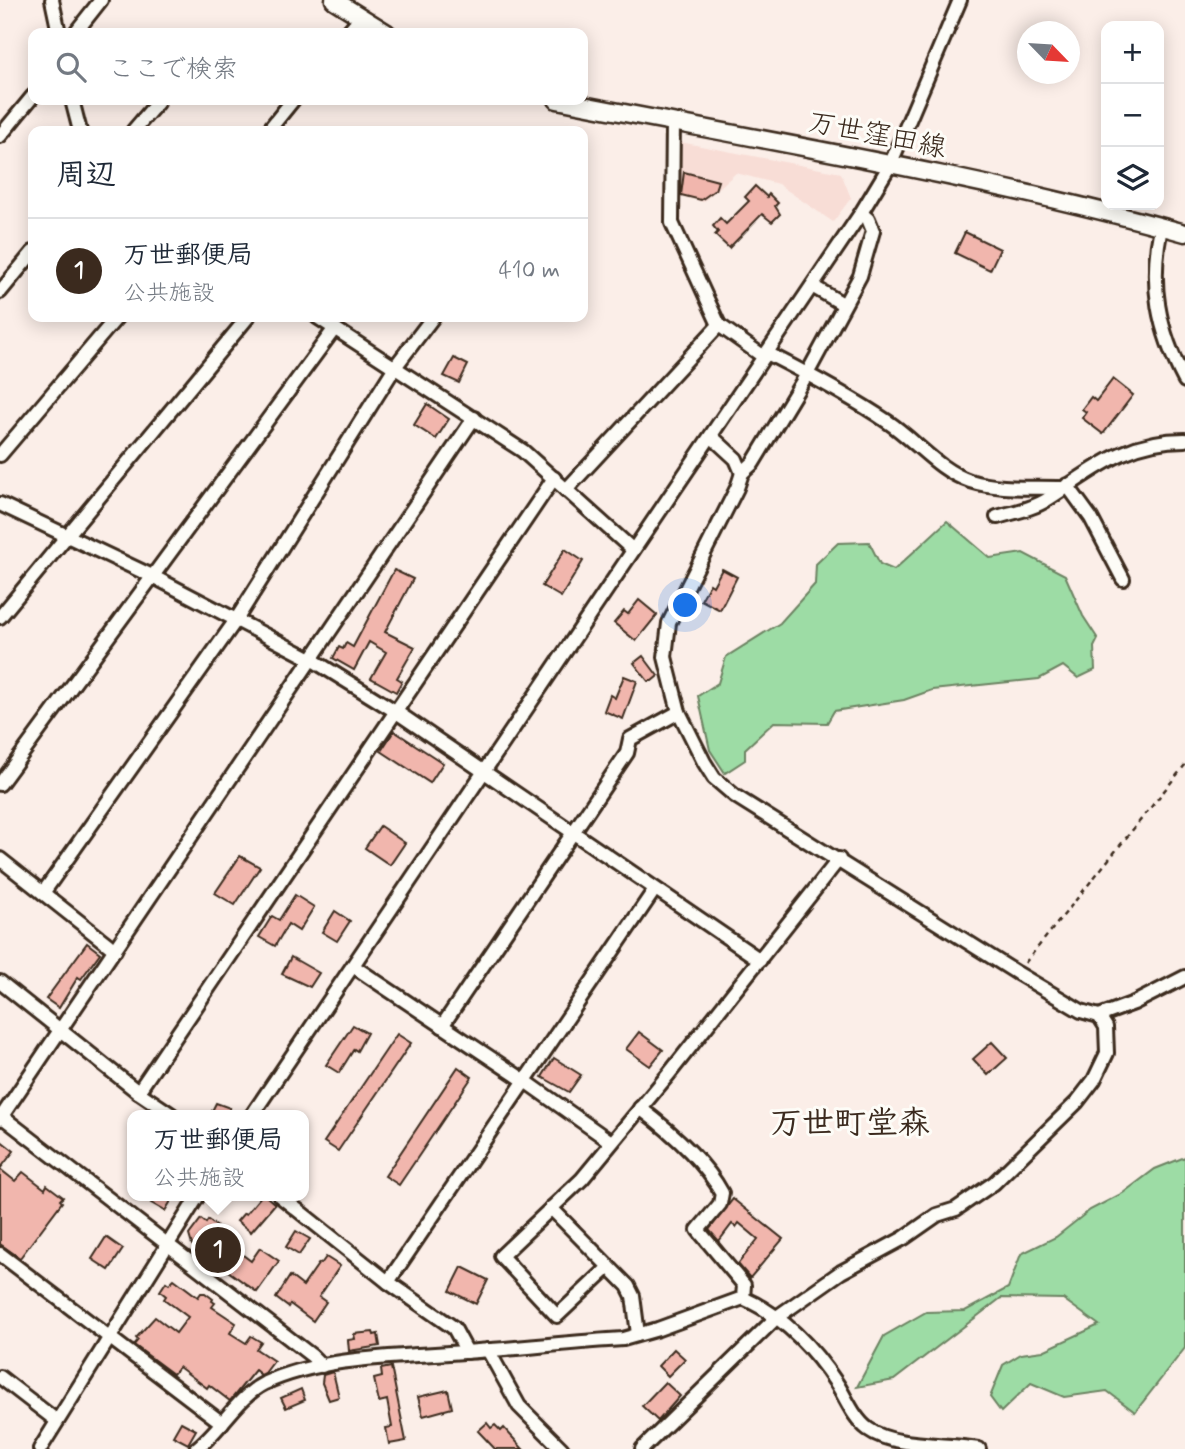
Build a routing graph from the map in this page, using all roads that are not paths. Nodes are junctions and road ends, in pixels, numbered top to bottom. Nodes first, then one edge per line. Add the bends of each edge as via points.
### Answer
1 (52, 0) edge
2 (102, 0) edge
3 (334, 0) edge
4 (960, 0) edge
5 (361, 17) junction
6 (57, 28) edge
7 (79, 28) edge
8 (351, 28) edge
9 (379, 28) edge
10 (28, 102) edge
11 (73, 105) edge
12 (155, 105) edge
13 (289, 105) edge
14 (583, 105) edge
15 (673, 122) junction
16 (79, 126) edge
17 (138, 126) edge
18 (272, 126) edge
19 (0, 136) edge
20 (890, 165) junction
21 (861, 213) junction
22 (1161, 227) junction
23 (1185, 233) edge
24 (28, 258) edge
25 (812, 286) junction
26 (0, 292) edge
27 (844, 304) junction
28 (113, 322) edge
29 (244, 322) edge
30 (325, 322) edge
31 (429, 322) edge
32 (719, 324) junction
33 (335, 328) junction
34 (765, 355) junction
35 (395, 367) junction
36 (807, 374) junction
37 (1185, 381) edge
38 (474, 418) junction
39 (710, 436) junction
40 (1185, 440) edge
41 (0, 455) edge
42 (742, 473) junction
43 (554, 478) junction
44 (1064, 487) junction
45 (566, 490) junction
46 (0, 504) edge
47 (997, 517) dead end
48 (67, 536) junction
49 (633, 551) junction
50 (154, 577) junction
51 (1123, 579) dead end
52 (0, 617) edge
53 (236, 620) junction
54 (311, 659) junction
55 (395, 711) junction
56 (679, 712) junction
57 (484, 772) junction
58 (0, 784) edge
59 (572, 833) junction
60 (0, 859) edge
61 (839, 859) junction
62 (655, 889) junction
63 (43, 893) junction
64 (115, 950) junction
65 (760, 960) junction
66 (352, 966) junction
67 (1185, 977) edge
68 (0, 982) edge
69 (1099, 1016) junction
70 (442, 1026) junction
71 (61, 1030) junction
72 (525, 1081) junction
73 (138, 1092) junction
74 (640, 1108) junction
75 (165, 1110) edge
76 (255, 1110) edge
77 (1, 1117) edge
78 (611, 1142) junction
79 (195, 1201) edge
80 (286, 1201) edge
81 (551, 1208) junction
82 (166, 1244) junction
83 (0, 1254) edge
84 (609, 1267) junction
85 (388, 1282) junction
86 (743, 1298) junction
87 (777, 1317) junction
88 (638, 1334) junction
89 (109, 1336) junction
90 (488, 1350) junction
91 (467, 1352) junction
92 (322, 1366) junction
93 (0, 1377) edge
94 (57, 1421) junction
95 (222, 1423) junction
96 (932, 1446) edge
97 (40, 1449) edge
98 (197, 1449) edge
99 (562, 1449) edge
100 (642, 1449) edge
101 (979, 1449) edge

1 - 6 street
2 - 7 street
3 - 5 main road
4 - 20 street
5 - 8 street
5 - 9 main road
10 - 19 street
11 - 16 street
12 - 17 street
13 - 18 street
14 - 15 main road, 万世窪田線
15 - 20 main road, 万世窪田線
15 - 32 street via 672,223
20 - 21 street
20 - 22 main road, 万世窪田線
21 - 25 street
21 - 27 street via 873,231 860,276
22 - 23 main road, 万世窪田線
22 - 37 street via 1156,267 1160,319
24 - 26 street
25 - 27 street
25 - 34 street
27 - 36 street
28 - 41 street
29 - 48 street
30 - 33 street
31 - 35 street
32 - 34 street
32 - 45 street
33 - 35 street
33 - 50 street
34 - 36 street
34 - 39 street
35 - 38 street
35 - 53 street
36 - 42 street via 753,463
36 - 44 street via 889,423 968,480 988,485
38 - 43 street
38 - 54 street
39 - 42 street via 736,459
39 - 49 street
40 - 44 street via 1139,446
42 - 56 street via 668,623 665,657
43 - 45 street
43 - 55 street
44 - 47 street via 1030,508
44 - 51 street via 1091,518
45 - 49 street
46 - 48 street
48 - 50 street
48 - 52 street
49 - 57 street
50 - 53 street
50 - 58 street
53 - 54 street
53 - 63 street
54 - 55 street
54 - 64 street
55 - 57 street
55 - 73 street
56 - 59 street via 630,739 627,753
56 - 61 street via 714,778 735,796
57 - 59 street
57 - 66 street
59 - 62 street
59 - 70 street
60 - 63 street
61 - 65 street
61 - 69 street via 1017,974 1081,1011
62 - 65 street
62 - 72 street
63 - 64 street
64 - 71 street
65 - 74 street
66 - 70 street
66 - 76 street
67 - 69 street
68 - 71 street
69 - 87 street via 1106,1027 1107,1053 1094,1080 1014,1165 972,1200 937,1215 841,1272
70 - 72 street
71 - 73 street
71 - 77 street
72 - 78 street
72 - 85 street
73 - 75 street
74 - 78 street
74 - 86 street via 695,1158 722,1193 720,1204 698,1230 744,1285
77 - 82 street
78 - 81 street
79 - 82 street
80 - 85 street
81 - 84 street
81 - 84 street via 501,1256 557,1316
82 - 89 street
82 - 92 street
83 - 89 street
84 - 88 street via 633,1296
85 - 91 street via 454,1328
86 - 87 street
86 - 88 street
87 - 96 street via 820,1362 868,1429
87 - 100 street
88 - 90 street
89 - 94 street
89 - 95 street
90 - 91 street
90 - 99 street via 519,1406
91 - 92 street
92 - 95 street via 264,1384
93 - 94 street
94 - 97 street
95 - 98 street
96 - 101 street

